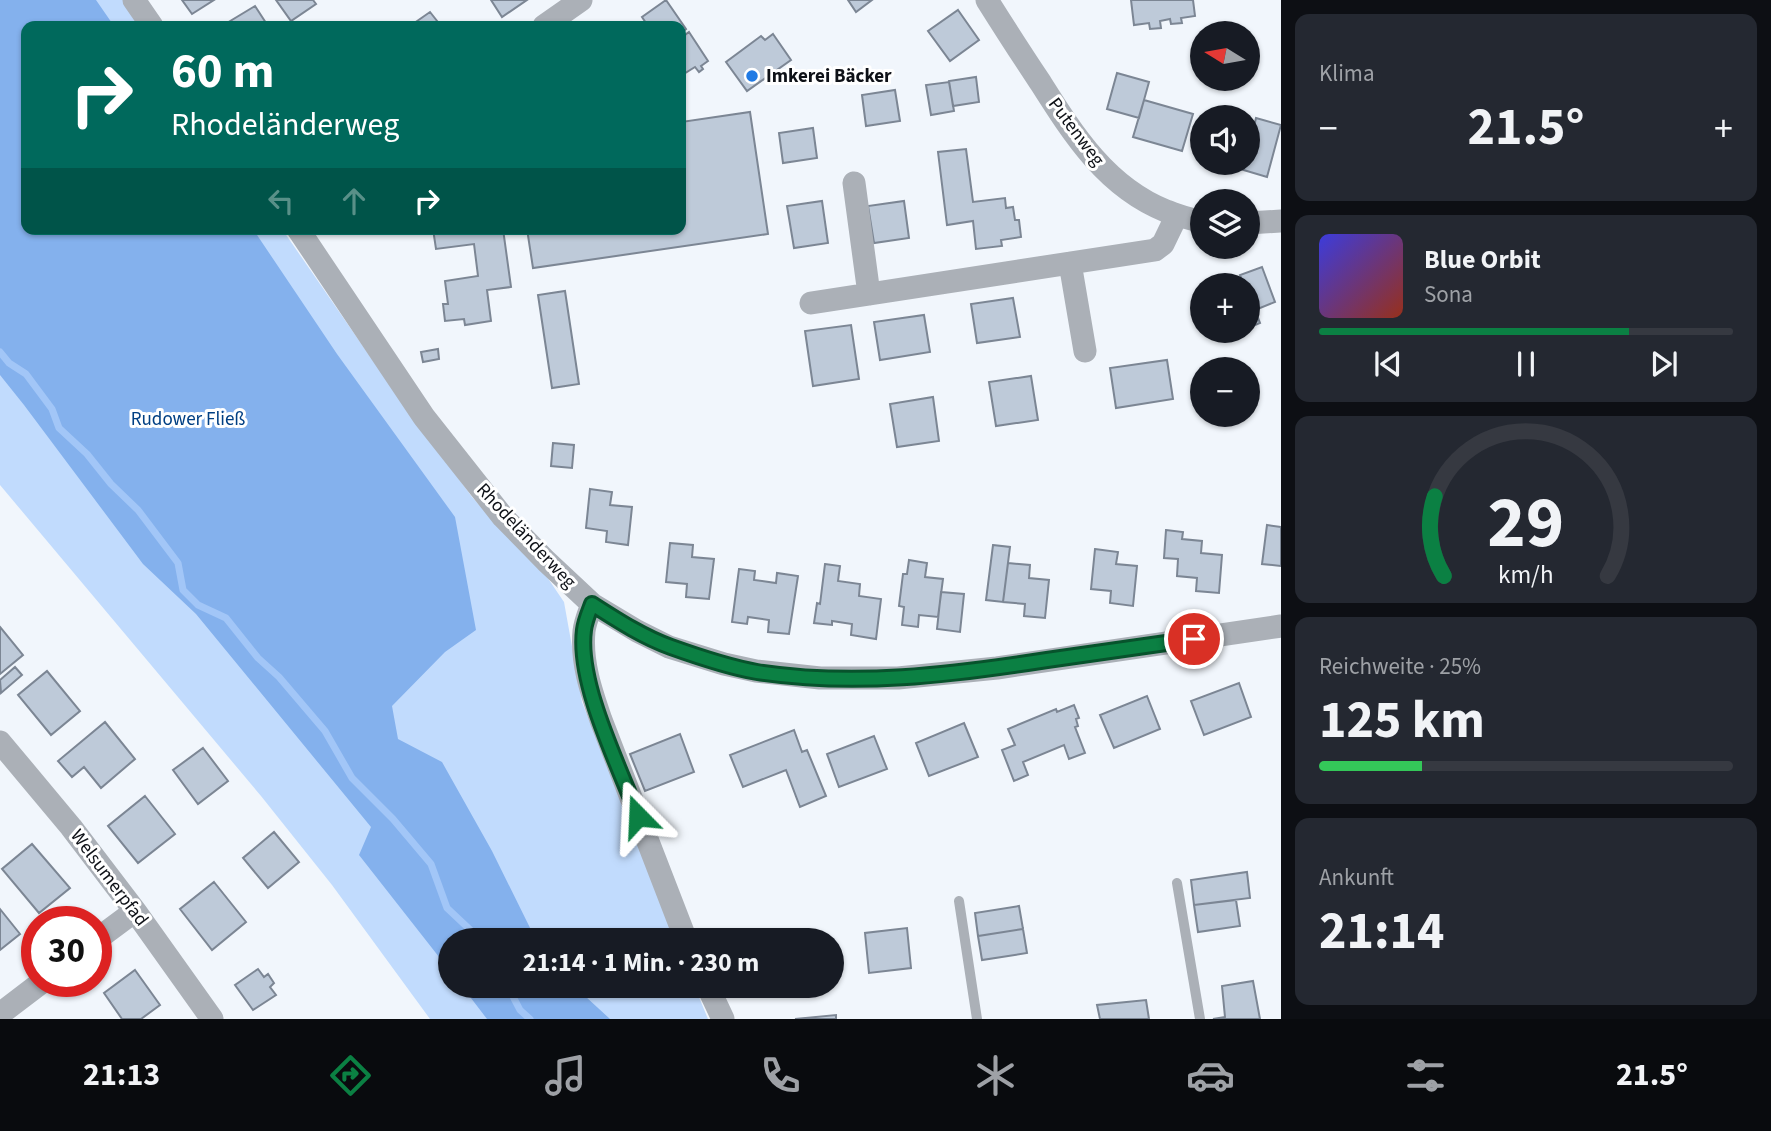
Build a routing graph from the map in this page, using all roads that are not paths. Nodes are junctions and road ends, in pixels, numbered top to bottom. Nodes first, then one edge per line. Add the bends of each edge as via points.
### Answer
1 (134, 0) edge
2 (581, 0) edge
3 (987, 0) edge
4 (149, 21) edge
5 (551, 21) edge
6 (854, 183) dead end
7 (1177, 215) junction
8 (1190, 218) edge
9 (1281, 221) edge
10 (1260, 222) edge
11 (302, 235) edge
12 (1070, 263) junction
13 (869, 294) junction
14 (811, 303) dead end
15 (1085, 351) dead end
16 (592, 604) junction
17 (1281, 626) edge
18 (0, 742) edge
19 (1177, 883) dead end
20 (960, 901) dead end
21 (135, 911) junction
22 (112, 928) edge
23 (681, 928) edge
24 (22, 997) edge
25 (713, 998) edge
26 (0, 1014) edge
27 (212, 1019) edge
28 (723, 1019) edge
29 (977, 1019) edge
30 (1200, 1019) edge

1 - 4 street
2 - 5 street
3 - 7 street, Putenweg via 1080,144 1132,193
6 - 13 street
7 - 8 street, Putenweg
7 - 12 street via 1163,244 1155,250
9 - 10 street
11 - 16 street, Rhodeländerweg via 424,418 503,517
12 - 13 street
12 - 15 street
13 - 14 street
16 - 17 street, Rhodeländerweg via 669,647 756,671 820,678 944,674
16 - 23 street via 584,629 591,690
18 - 21 street, Welsumerpfad
19 - 30 lane
20 - 29 lane
21 - 22 street
21 - 27 street, Welsumerpfad
24 - 26 street
25 - 28 street

